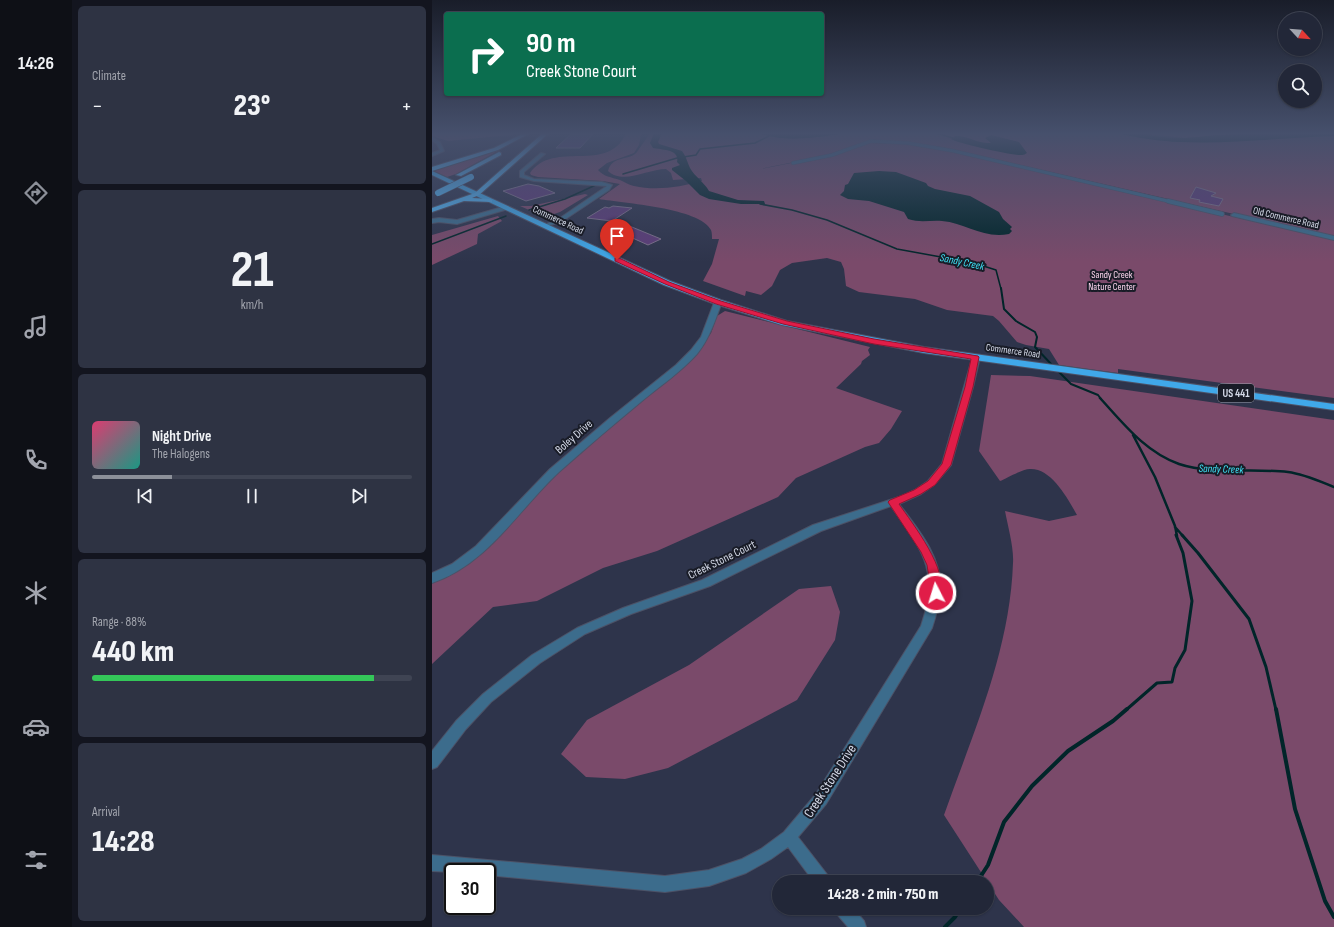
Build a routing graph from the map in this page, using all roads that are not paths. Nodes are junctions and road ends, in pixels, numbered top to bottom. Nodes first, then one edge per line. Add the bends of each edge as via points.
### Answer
1 (439, 176) edge
2 (456, 176) edge
3 (472, 176) edge
4 (497, 176) edge
5 (523, 176) edge
6 (1062, 176) edge
7 (432, 188) edge
8 (477, 194) junction
9 (435, 195) edge
10 (458, 201) junction
11 (490, 201) junction
12 (506, 208) junction
13 (432, 210) edge
14 (1222, 214) dead end
15 (1234, 215) dead end
16 (432, 221) edge
17 (546, 226) junction
18 (1334, 238) edge
19 (718, 302) junction
20 (976, 357) junction
21 (1334, 407) edge
22 (893, 502) junction
23 (432, 578) edge
24 (432, 762) edge
25 (789, 837) junction
26 (432, 863) edge
27 (819, 875) edge
28 (849, 915) edge
29 (858, 927) edge

1 - 8 highway, Commerce Road / US 441
2 - 7 highway
3 - 9 highway, bridge
4 - 8 highway
5 - 17 street via 534,180 602,182 610,185 565,218
6 - 14 street
8 - 10 highway
8 - 11 highway, Commerce Road / US 441
10 - 11 highway
10 - 13 highway
11 - 12 highway, Commerce Road / US 441
12 - 16 street via 457,222
12 - 17 highway, Commerce Road / US 441
15 - 18 street, Old Commerce Road
17 - 19 highway, Commerce Road / US 441 via 667,283
19 - 20 highway, Commerce Road / US 441 via 785,323 840,335
19 - 23 street, Boley Drive via 705,337 679,367 554,471 480,549 456,567
20 - 21 highway, Commerce Road / US 441
20 - 22 street, Creek Stone Court via 946,465 931,483 918,492
22 - 24 street, Creek Stone Court via 817,528 706,583 627,611 581,632 536,659 487,698 461,725
22 - 25 street, Creek Stone Drive via 918,538 932,565 936,580 935,603 926,628 821,799
25 - 26 street, Creek Stone Drive via 746,865 709,878 665,884
25 - 27 street
28 - 29 street

